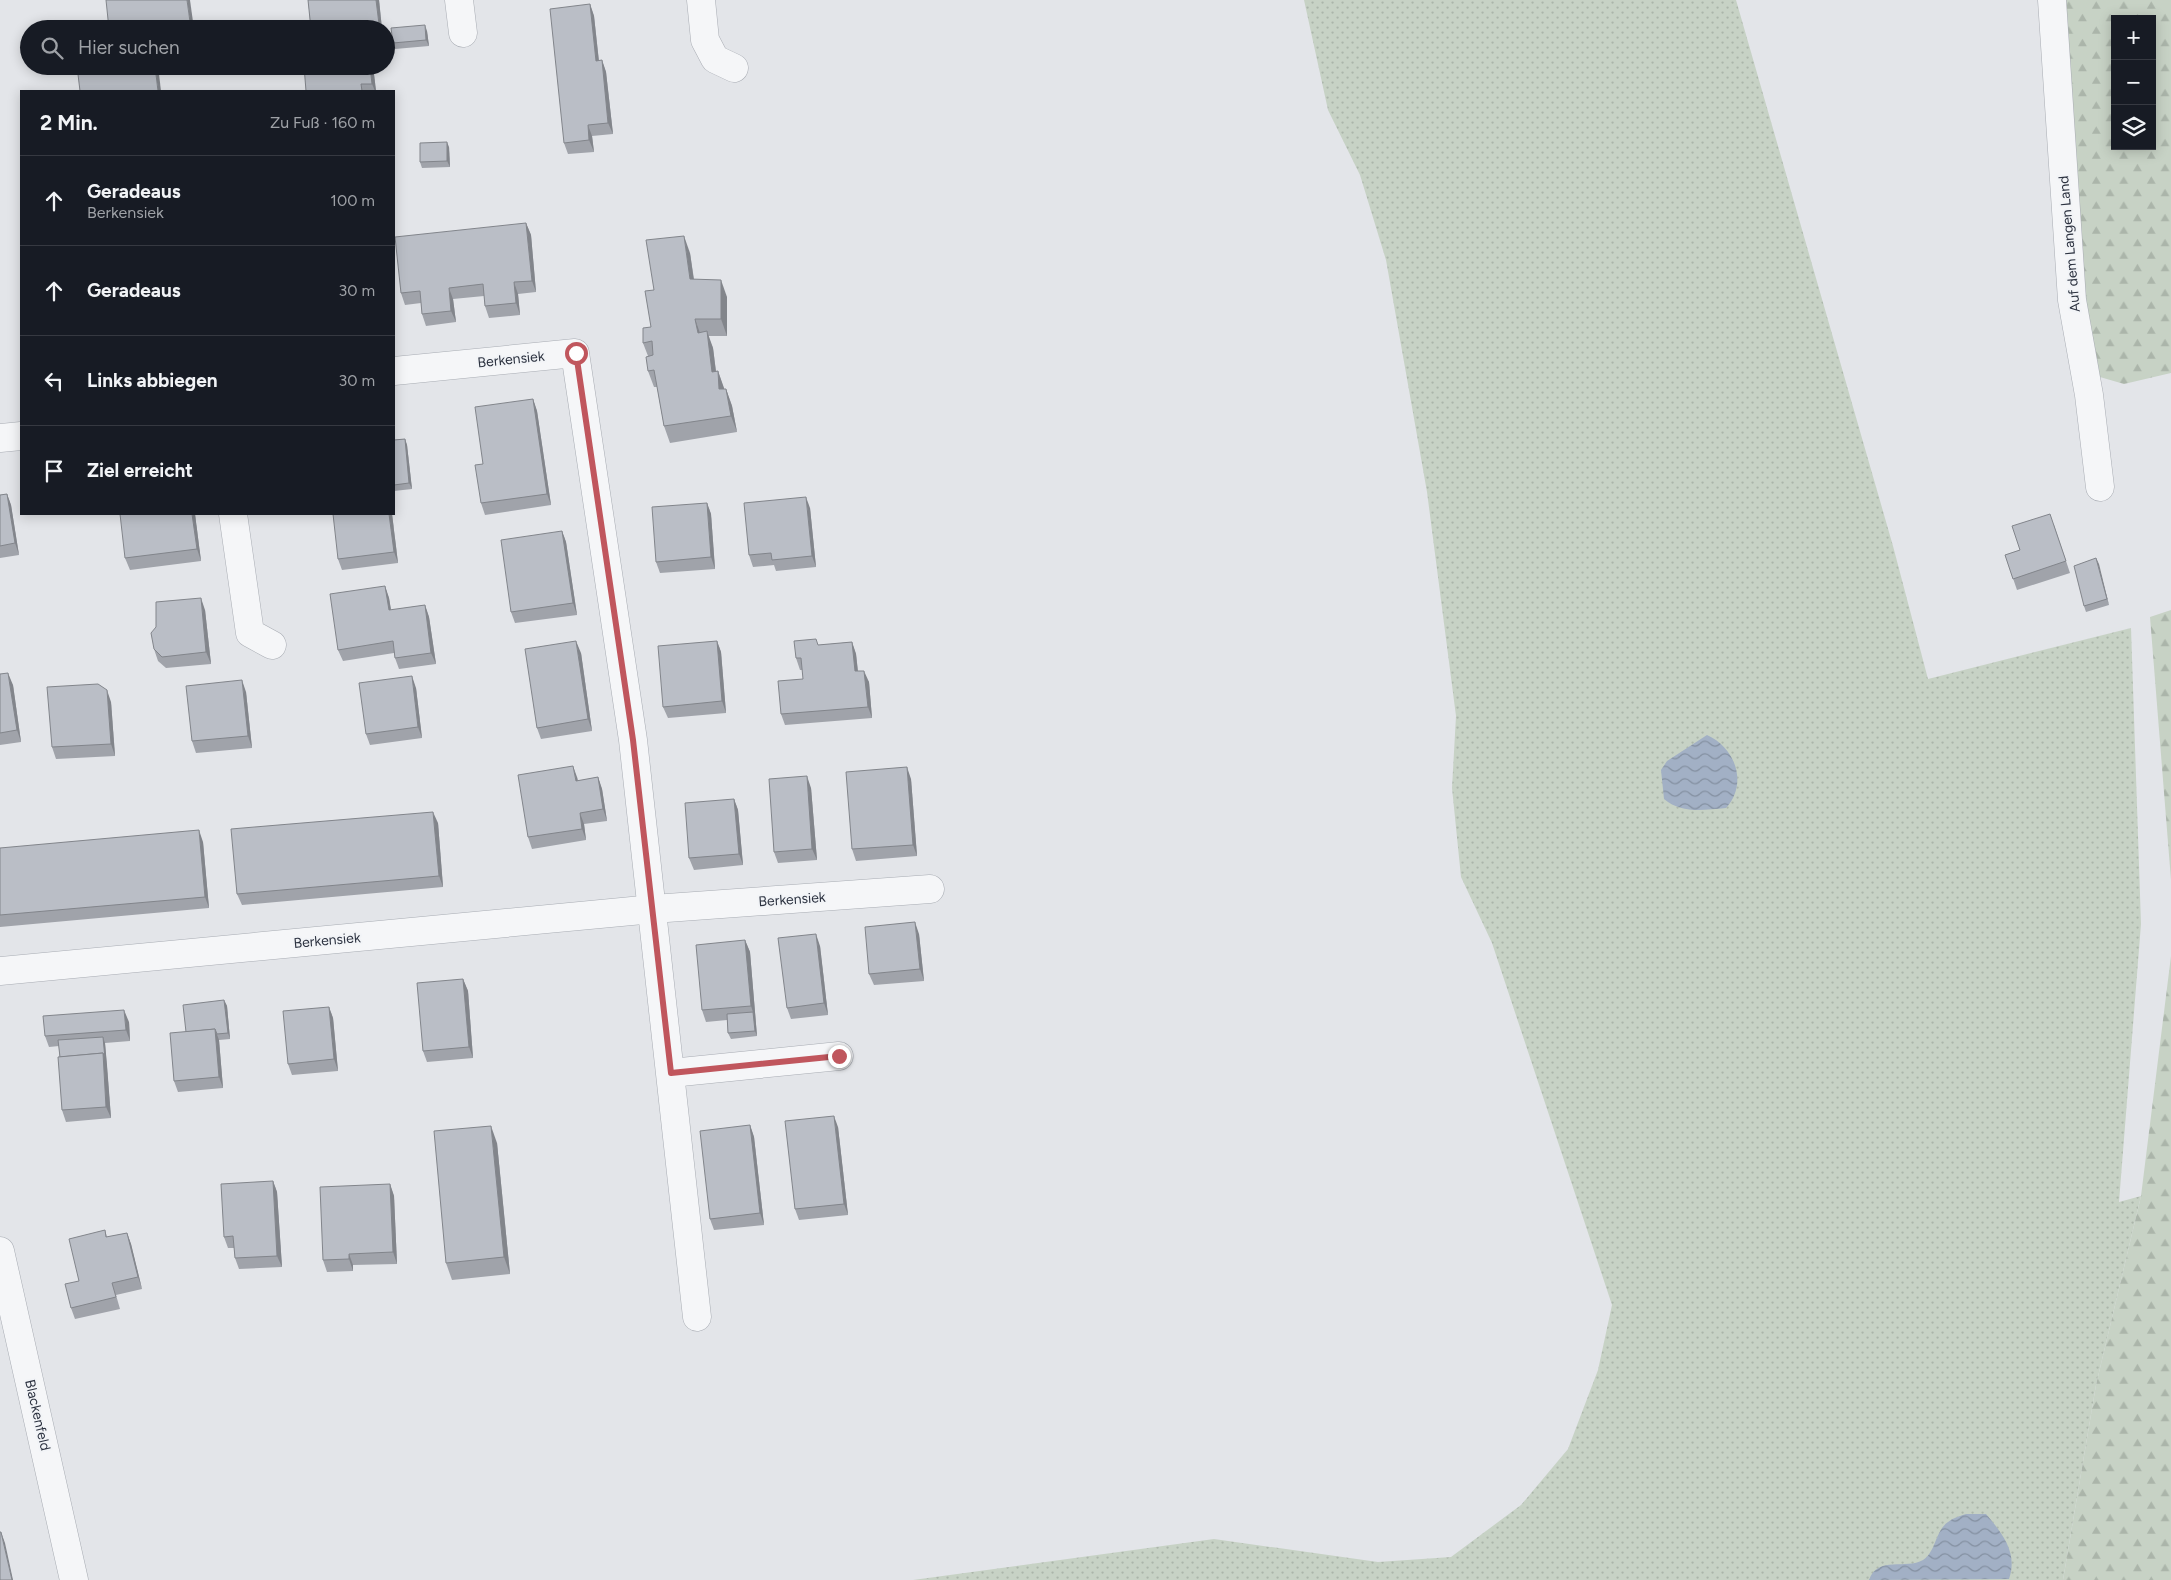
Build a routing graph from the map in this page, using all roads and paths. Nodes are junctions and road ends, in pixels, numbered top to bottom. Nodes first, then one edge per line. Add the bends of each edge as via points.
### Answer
1 (460, 0) edge
2 (701, 0) edge
3 (2052, 0) edge
4 (463, 33) dead end
5 (734, 68) dead end
6 (395, 371) edge
7 (20, 436) edge
8 (0, 438) edge
9 (2100, 487) dead end
10 (233, 515) edge
11 (272, 645) dead end
12 (930, 889) dead end
13 (653, 910) junction
14 (0, 971) edge
15 (839, 1056) dead end
16 (671, 1073) junction
17 (0, 1251) edge
18 (697, 1317) dead end
19 (74, 1580) edge

1 - 4 street
2 - 5 street via 705,40 714,59
3 - 9 street, Auf dem Langen Land via 2072,300 2089,395
6 - 13 street, Berkensiek via 576,353 633,740
7 - 8 street
10 - 11 street via 250,633
12 - 13 street, Berkensiek
13 - 14 street, Berkensiek
13 - 16 street
15 - 16 street
16 - 18 street
17 - 19 street, Blackenfeld

